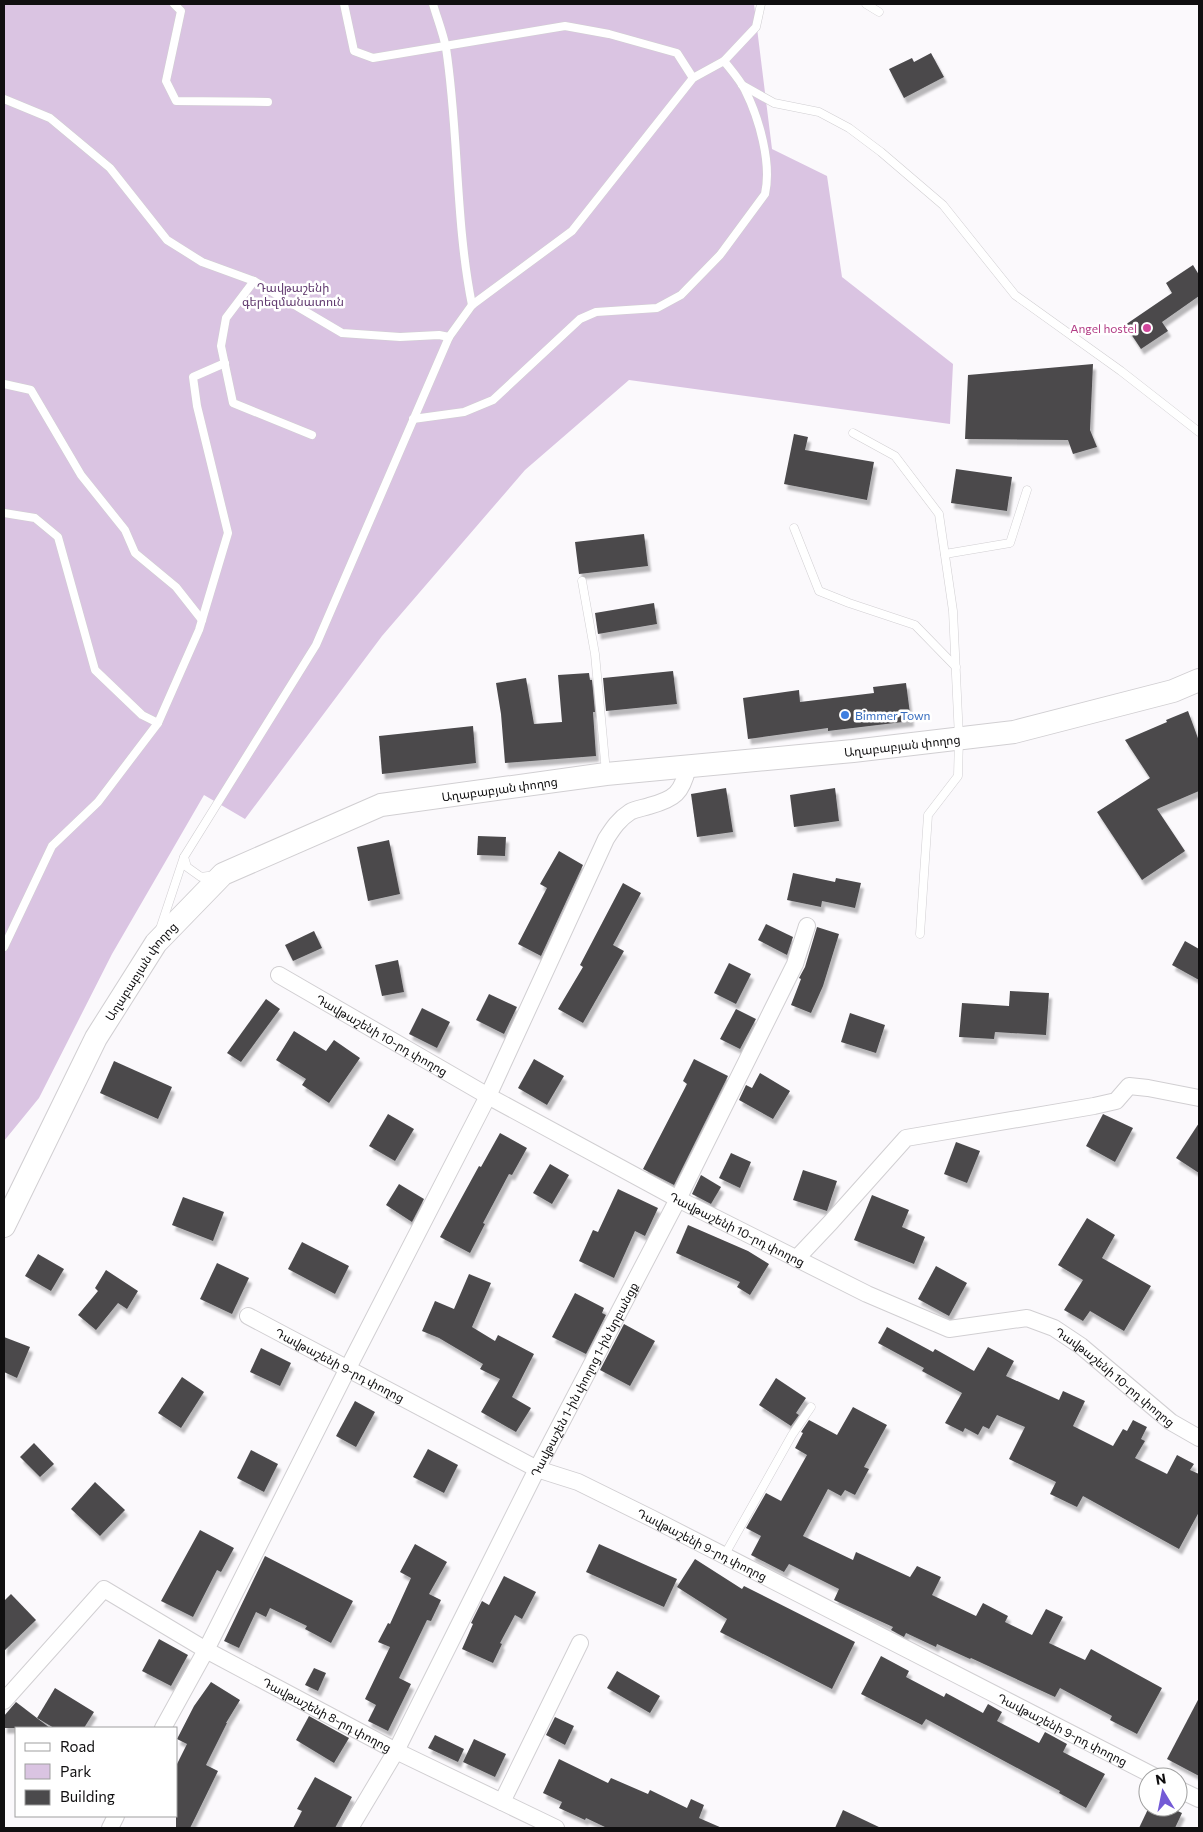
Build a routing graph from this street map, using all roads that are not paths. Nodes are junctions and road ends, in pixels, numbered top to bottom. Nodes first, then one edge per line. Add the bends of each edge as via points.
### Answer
1 (174, 4) edge
2 (344, 4) edge
3 (433, 4) edge
4 (762, 4) edge
5 (866, 4) edge
6 (879, 12) dead end
7 (446, 46) junction
8 (724, 62) junction
9 (693, 78) junction
10 (742, 85) junction
11 (4, 99) edge
12 (268, 102) dead end
13 (254, 281) junction
14 (472, 305) junction
15 (449, 337) junction
16 (225, 363) junction
17 (4, 384) edge
18 (414, 419) junction
19 (1199, 432) edge
20 (853, 433) dead end
21 (312, 435) dead end
22 (1027, 490) dead end
23 (4, 513) edge
24 (794, 528) dead end
25 (945, 554) junction
26 (582, 581) dead end
27 (202, 620) junction
28 (956, 667) junction
29 (1199, 680) edge
30 (158, 723) junction
31 (958, 738) junction
32 (688, 767) junction
33 (606, 774) junction
34 (184, 857) junction
35 (223, 874) junction
36 (807, 926) dead end
37 (920, 934) dead end
38 (156, 943) junction
39 (4, 947) edge
40 (279, 975) dead end
41 (488, 1096) junction
42 (1199, 1098) edge
43 (678, 1199) junction
44 (10, 1201) edge
45 (4, 1226) edge
46 (796, 1259) junction
47 (248, 1316) dead end
48 (347, 1370) junction
49 (811, 1407) dead end
50 (1199, 1438) edge
51 (537, 1468) junction
52 (724, 1556) junction
53 (580, 1643) dead end
54 (206, 1650) junction
55 (4, 1701) edge
56 (164, 1727) edge
57 (396, 1751) junction
58 (1138, 1768) edge
59 (502, 1802) junction
60 (350, 1828) edge
61 (556, 1828) edge

1 - 12 lane via 181,11 166,81 176,102
2 - 7 lane via 354,51 373,58
3 - 7 lane
4 - 8 lane via 756,27
5 - 6 lane
7 - 9 lane via 566,26 677,53
7 - 14 lane via 464,269
8 - 9 lane
8 - 10 lane
9 - 14 lane via 572,231
10 - 18 lane via 757,120 768,168 765,194 713,262 681,295 657,308 596,312 580,319 493,400 464,412
10 - 19 lane via 774,103 819,112 849,128 881,152 943,205 1016,296
11 - 13 lane via 50,118 110,168 167,240 202,262
13 - 15 lane via 342,334 400,338 439,334
13 - 16 lane via 226,318 221,346
14 - 15 lane
15 - 18 lane
16 - 21 lane via 233,403
16 - 27 lane via 193,377 228,533
17 - 27 lane via 31,390 81,475 125,530 136,553 176,587
18 - 34 lane via 316,645
20 - 25 lane via 895,456 939,514
22 - 25 lane via 1010,543
23 - 30 lane via 35,518 58,537 95,670 142,714
24 - 28 lane via 819,591 915,625
25 - 28 lane
26 - 33 lane via 595,654
27 - 30 lane
28 - 31 lane
29 - 31 street, Աղաբաբյան փողոց via 1173,691 1014,732
30 - 39 lane via 98,802 52,846
31 - 32 street, Աղաբաբյան փողոց
31 - 37 lane via 958,776 928,815
32 - 33 street, Աղաբաբյան փողոց
32 - 41 street via 684,785 678,793 631,811 606,839
33 - 35 street, Աղաբաբյան փողոց via 380,806
34 - 35 lane via 187,867 202,877
34 - 38 lane
35 - 38 street, Աղաբաբյան փողոց
36 - 43 street, Դավթաշեն 1-ին փողոց 1-ին նրբանցք via 795,964
38 - 44 street, Աղաբաբյան փողոց via 96,1038
40 - 41 street, Դավթաշենի 10-րդ փողոց
41 - 43 street, Դավթաշենի 10-րդ փողոց
41 - 48 street
42 - 46 street via 1129,1086 1116,1101 906,1138
43 - 46 street, Դավթաշենի 10-րդ փողոց
43 - 51 street, Դավթաշեն 1-ին փողոց 1-ին նրբանցք
44 - 45 street, Աղաբաբյան փողոց
46 - 50 street, Դավթաշենի 10-րդ փողոց via 950,1329 1027,1318 1054,1328 1081,1346 1171,1422
47 - 48 street, Դավթաշենի 9-րդ փողոց
48 - 51 street, Դավթաշենի 9-րդ փողոց
48 - 54 street
49 - 52 lane
51 - 52 street, Դավթաշենի 9-րդ փողոց via 578,1482
51 - 57 street, Դավթաշեն 1-ին փողոց 1-ին նրբանցք
52 - 58 street, Դավթաշենի 9-րդ փողոց
53 - 59 street
54 - 55 street, Դավթաշենի 8-րդ փողոց via 104,1590
54 - 56 street
54 - 57 street, Դավթաշենի 8-րդ փողոց
57 - 59 street, Դավթաշենի 8-րդ փողոց
57 - 60 street, Դավթաշեն 1-ին փողոց 1-ին նրբանցք
59 - 61 street, Դավթաշենի 8-րդ փողոց

